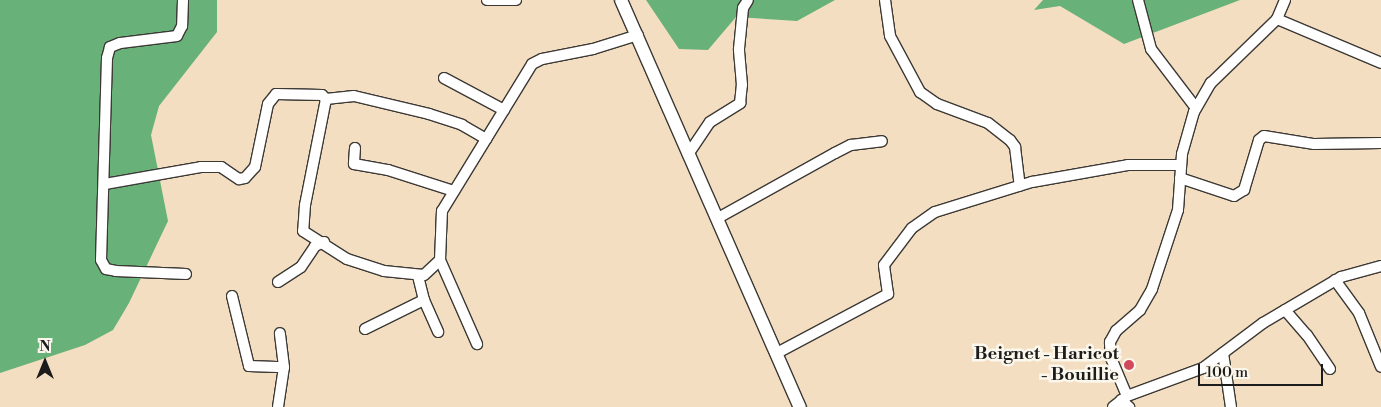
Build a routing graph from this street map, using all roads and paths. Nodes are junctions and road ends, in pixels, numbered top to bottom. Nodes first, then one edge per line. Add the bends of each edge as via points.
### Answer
1 (183, 0) edge
2 (487, 0) edge
3 (516, 0) edge
4 (621, 0) edge
5 (748, 0) edge
6 (884, 0) edge
7 (1138, 0) edge
8 (1285, 0) edge
9 (1277, 19) junction
10 (638, 36) junction
11 (1381, 63) edge
12 (444, 78) dead end
13 (326, 99) junction
14 (1196, 108) junction
15 (504, 110) junction
16 (486, 139) junction
17 (882, 141) dead end
18 (1381, 143) edge
19 (356, 148) dead end
20 (689, 153) junction
21 (1180, 165) junction
22 (1180, 178) junction
23 (104, 184) junction
24 (1020, 186) junction
25 (454, 191) junction
26 (718, 218) junction
27 (324, 242) junction
28 (440, 260) junction
29 (1381, 266) edge
30 (186, 274) dead end
31 (418, 276) junction
32 (1336, 280) junction
33 (278, 282) dead end
34 (232, 296) dead end
35 (424, 300) junction
36 (1285, 310) junction
37 (365, 330) dead end
38 (438, 332) dead end
39 (280, 334) dead end
40 (477, 344) dead end
41 (777, 352) junction
42 (1223, 353) junction
43 (284, 366) junction
44 (1381, 367) edge
45 (1330, 369) dead end
46 (1124, 398) junction
47 (278, 407) edge
48 (800, 407) edge
49 (1113, 407) edge
50 (1129, 407) edge
51 (1231, 407) edge

1 - 23 street via 182,26 177,36 110,47 107,58
2 - 3 street
4 - 10 main road
5 - 20 street via 743,8 739,49 740,103 710,122
6 - 24 street via 890,36 920,92 937,104 988,123 1010,140 1015,147
7 - 14 street via 1151,49
8 - 9 street
9 - 11 street
9 - 14 street via 1211,83
10 - 15 street via 536,61
10 - 20 main road
12 - 15 street
13 - 16 street via 354,96 429,114 462,125
13 - 23 street via 322,95 276,94 268,104 255,167 245,178 239,179 221,167 201,167
13 - 27 street via 302,227 306,233
14 - 21 street
15 - 16 street
16 - 25 street
17 - 26 street via 851,146 835,153
18 - 22 street via 1314,144 1264,136 1259,140 1244,190 1234,196
19 - 25 street via 354,164 388,170
20 - 26 main road
21 - 22 street
21 - 24 street via 1128,165
22 - 46 street via 1178,210 1152,289 1140,310 1116,331 1110,342 1111,358
23 - 30 street via 101,260 106,268
24 - 41 street via 945,207 919,222 884,265 888,294
25 - 28 street via 442,210
26 - 41 main road
27 - 31 street via 347,259
27 - 33 street via 315,246 301,267
28 - 31 street via 433,269
28 - 40 street
29 - 32 street via 1352,272
31 - 35 street
32 - 36 street
32 - 44 street via 1359,313
34 - 43 street via 249,366
35 - 37 street
35 - 38 street
36 - 42 street
36 - 45 street
39 - 43 street
41 - 48 main road
42 - 46 street via 1195,373
42 - 51 street
43 - 47 street
46 - 49 street
46 - 50 street

